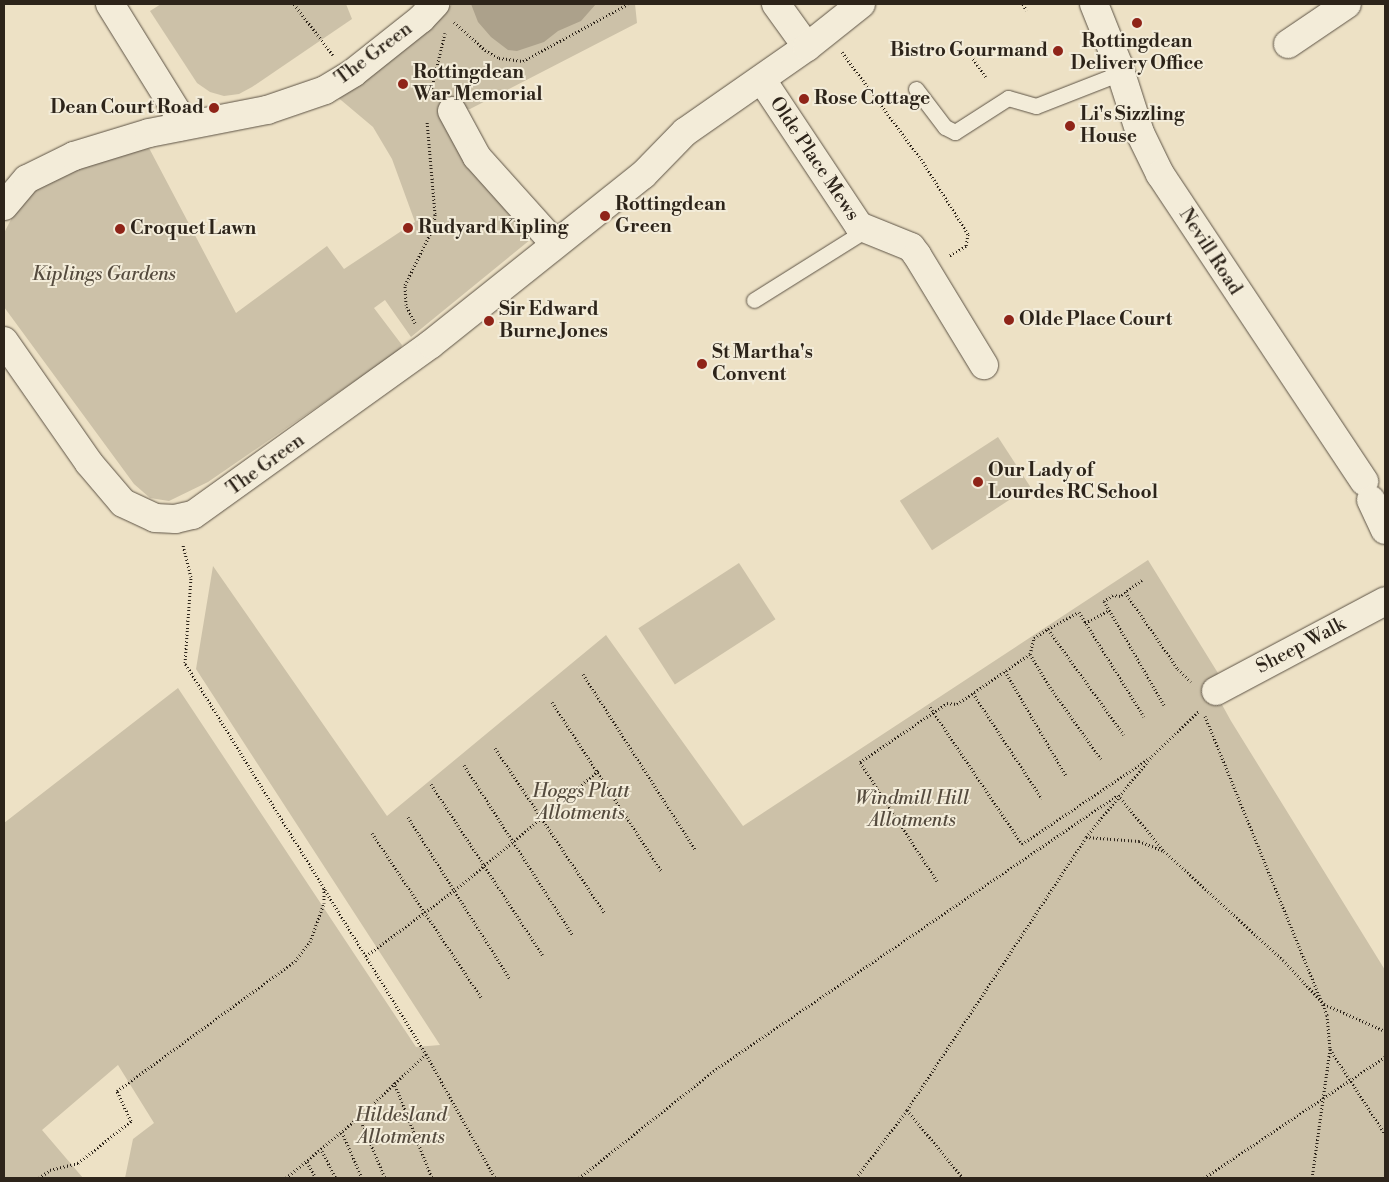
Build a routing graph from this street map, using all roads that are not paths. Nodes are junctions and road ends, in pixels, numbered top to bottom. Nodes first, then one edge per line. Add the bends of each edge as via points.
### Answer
1 (110, 4) edge
2 (435, 4) edge
3 (776, 4) edge
4 (861, 4) edge
5 (1094, 4) edge
6 (1347, 4) edge
7 (817, 39) junction
8 (1288, 44) dead end
9 (1120, 73) junction
10 (762, 80) junction
11 (916, 89) dead end
12 (436, 110) road end
13 (179, 127) junction
14 (4, 206) edge
15 (867, 229) junction
16 (555, 244) junction
17 (754, 300) dead end
18 (4, 341) edge
19 (984, 365) dead end
20 (1385, 530) edge
21 (1385, 601) edge
22 (1216, 691) road end

1 - 13 street via 177,112
2 - 13 street, The Green via 421,19 348,76 291,103 234,118
3 - 7 street
4 - 7 street, The Green
5 - 9 street, Nevill Road
6 - 8 street
7 - 10 street, The Green
9 - 11 lane via 1036,106 1008,98 955,132 945,127
9 - 20 street, Nevill Road via 1140,133 1160,174 1368,491
10 - 15 street, Olde Place Mews via 859,226
10 - 16 street, The Green via 685,132 643,175
12 - 16 street via 471,130 493,177
13 - 14 street, The Green via 111,143 39,171 17,189
15 - 17 lane
15 - 19 street, Olde Place Mews via 911,247
16 - 18 street, The Green via 431,344 203,511 175,519 142,514 117,498
21 - 22 street, Sheep Walk

